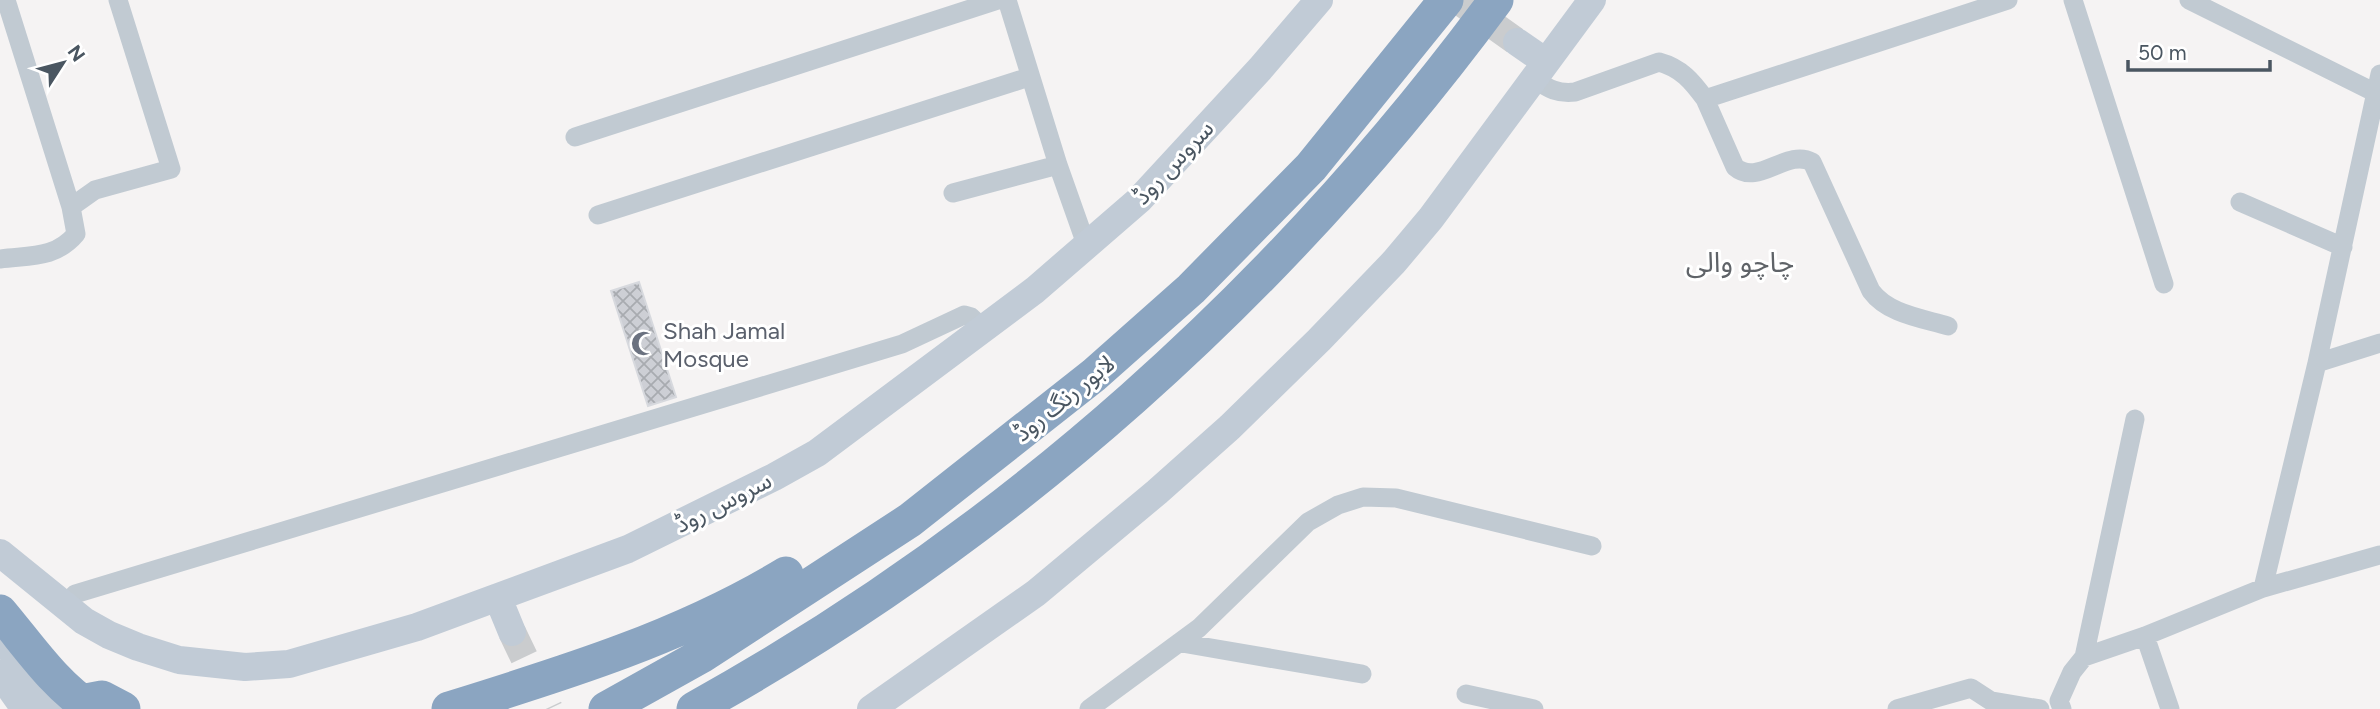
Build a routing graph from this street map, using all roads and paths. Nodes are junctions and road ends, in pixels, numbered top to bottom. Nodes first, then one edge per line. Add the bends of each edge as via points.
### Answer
1 (6, 0) edge
2 (118, 0) edge
3 (998, 0) edge
4 (1007, 0) edge
5 (1319, 0) edge
6 (1446, 0) edge
7 (1496, 0) edge
8 (1592, 0) edge
9 (2008, 0) edge
10 (2073, 0) edge
11 (2189, 0) edge
12 (1517, 42) tunnel mouth
13 (1541, 71) junction
14 (1029, 77) junction
15 (2379, 87) edge
16 (1705, 99) junction
17 (575, 137) dead end
18 (1058, 165) junction
19 (953, 193) dead end
20 (2241, 202) dead end
21 (71, 208) junction
22 (598, 215) dead end
23 (1087, 247) junction
24 (2343, 247) junction
25 (2, 253) edge
26 (2164, 284) dead end
27 (1948, 326) dead end
28 (984, 329) junction
29 (2380, 343) edge
30 (2318, 363) junction
31 (2135, 419) dead end
32 (972, 473) junction
33 (1592, 546) dead end
34 (0, 553) edge
35 (2380, 555) edge
36 (2263, 588) junction
37 (498, 598) junction
38 (65, 607) junction
39 (0, 612) edge
40 (512, 632) tunnel mouth
41 (0, 636) edge
42 (2145, 636) junction
43 (1182, 643) junction
44 (2084, 657) junction
45 (763, 671) junction
46 (0, 674) edge
47 (1362, 674) dead end
48 (1466, 694) dead end
49 (1493, 704) edge
50 (77, 707) edge
51 (2051, 707) edge
52 (25, 709) edge
53 (123, 709) edge
54 (449, 709) edge
55 (606, 709) edge
56 (694, 709) edge
57 (727, 709) edge
58 (871, 709) edge
59 (1089, 709) edge
60 (1534, 709) edge
61 (1897, 709) edge
62 (2170, 709) edge

1 - 21 street
2 - 21 street via 171,169 95,190
3 - 17 street
4 - 14 street
5 - 23 street, سروس روڈ via 1139,200
6 - 32 highway, لاہور رنگ روڈ via 1311,167 1191,289
7 - 45 highway, لاہور رنگ روڈ via 1386,140 1307,228 1135,399 950,545
8 - 13 street
9 - 16 street
10 - 26 street
11 - 15 street
12 - 13 street
13 - 16 street via 1548,88 1575,92 1659,62 1685,74
13 - 58 street via 1402,253 1230,427 1036,593
14 - 18 street
14 - 22 street
15 - 24 street
16 - 27 street via 1735,167 1742,173 1796,159 1812,162 1879,302
18 - 19 street
18 - 23 street
20 - 24 street
21 - 25 street via 76,234 66,245 33,258
23 - 28 street, سروس روڈ
24 - 30 street
28 - 37 street, سروس روڈ via 817,453 774,477 628,549
28 - 38 street via 964,315 902,344 75,594
29 - 30 street
30 - 36 street
31 - 44 street
32 - 54 highway via 871,523 730,606 641,646
32 - 55 highway, لاہور رنگ روڈ via 829,575 701,656
33 - 43 street via 1396,498 1363,497 1308,522
34 - 38 street, سروس روڈ
35 - 36 street
36 - 42 street
37 - 38 street, سروس روڈ via 289,664 245,667 200,664 138,648
37 - 40 street
39 - 50 highway
41 - 50 street
42 - 44 street
42 - 62 street
43 - 47 street
43 - 59 street
44 - 51 street
45 - 56 highway, لاہور رنگ روڈ
45 - 57 highway
46 - 52 street
48 - 49 street
49 - 60 street
50 - 53 highway via 102,698
51 - 61 street via 1991,701 1971,688

